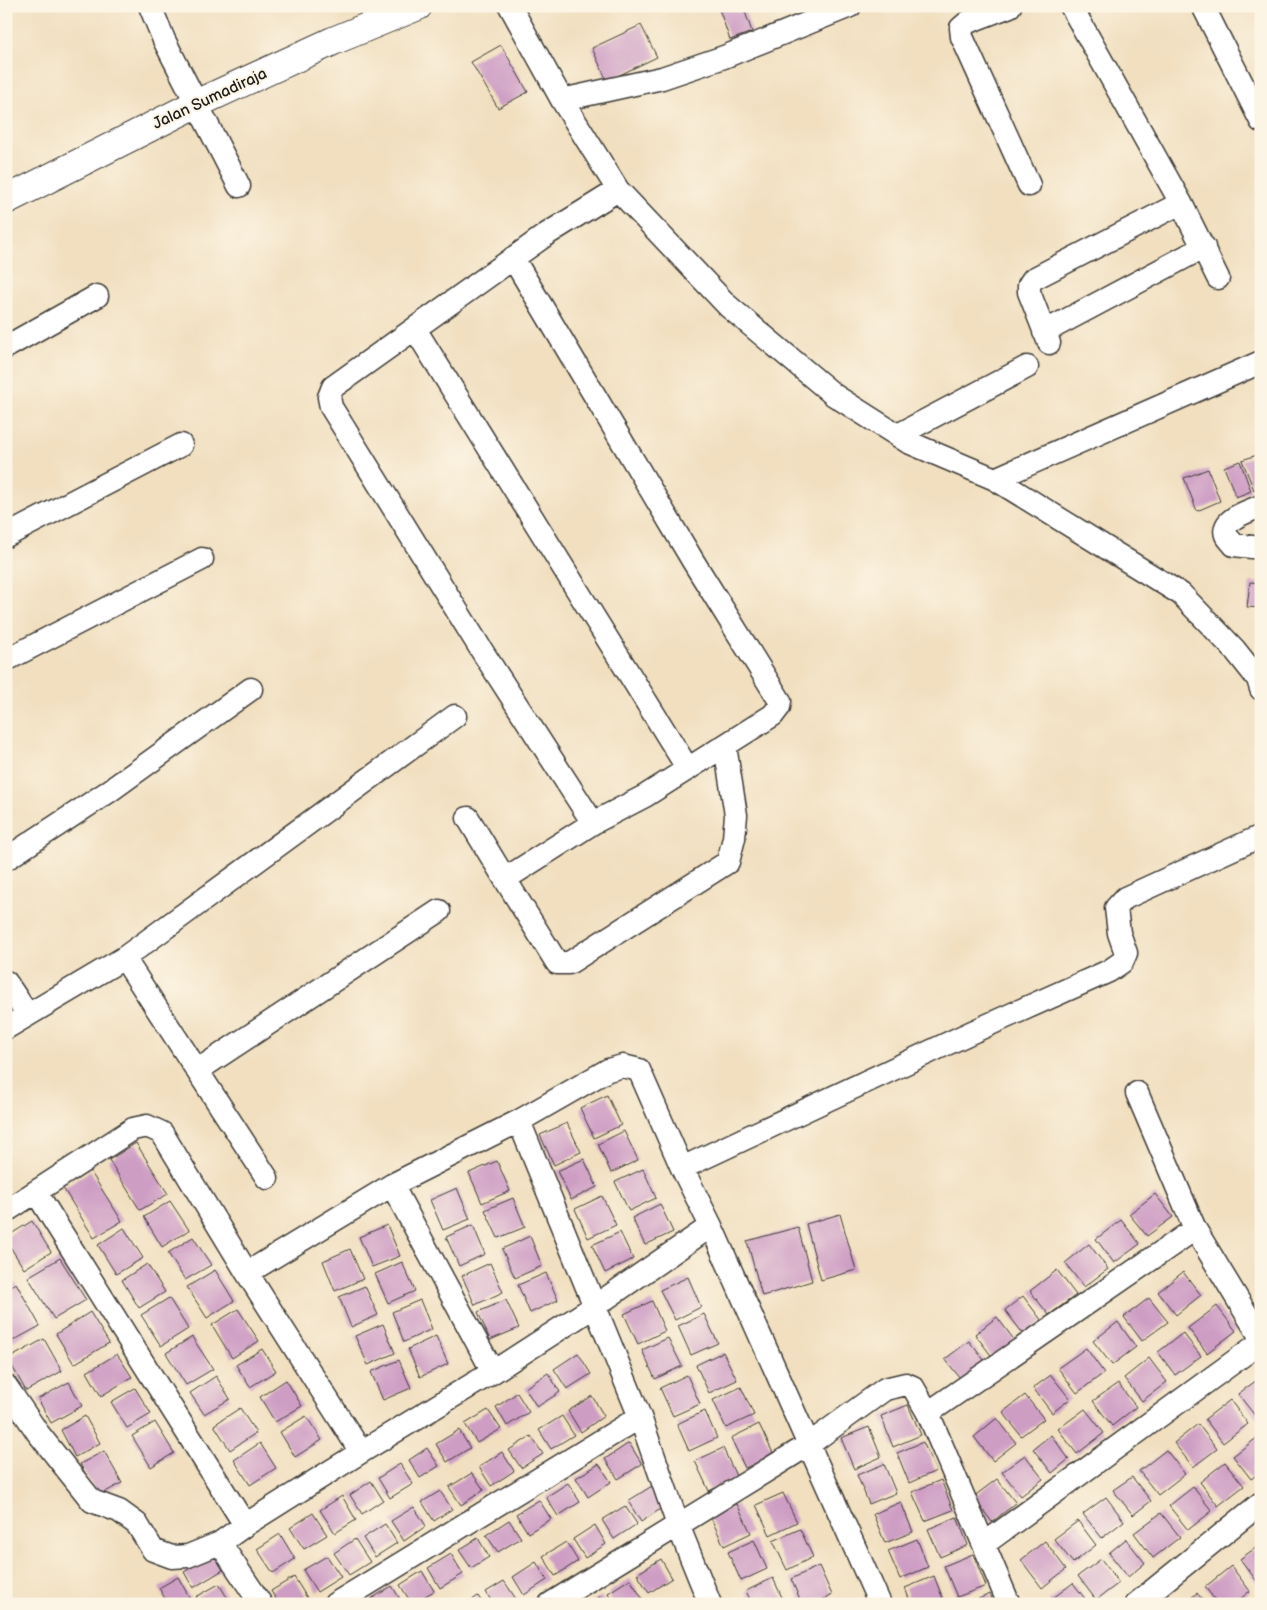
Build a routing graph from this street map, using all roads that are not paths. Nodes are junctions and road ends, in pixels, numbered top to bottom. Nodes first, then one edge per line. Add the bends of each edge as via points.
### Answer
1 (150, 6) edge
2 (418, 6) edge
3 (510, 6) edge
4 (850, 6) edge
5 (1010, 6) edge
6 (1071, 6) edge
7 (1203, 6) edge
8 (562, 100) junction
9 (198, 103) junction
10 (1261, 121) edge
11 (1029, 185) dead end
12 (239, 186) dead end
13 (618, 190) junction
14 (6, 200) edge
15 (1181, 203) junction
16 (1204, 247) junction
17 (513, 258) junction
18 (1218, 278) dead end
19 (97, 296) dead end
20 (415, 329) junction
21 (6, 347) edge
22 (1261, 362) edge
23 (1027, 367) dead end
24 (898, 435) junction
25 (181, 445) dead end
26 (995, 479) junction
27 (1261, 506) edge
28 (6, 536) edge
29 (1261, 548) edge
30 (202, 559) dead end
31 (6, 660) edge
32 (251, 689) dead end
33 (1261, 689) edge
34 (455, 716) dead end
35 (725, 746) junction
36 (688, 770) junction
37 (468, 818) dead end
38 (593, 823) junction
39 (1261, 836) edge
40 (6, 859) edge
41 (505, 879) junction
42 (439, 912) dead end
43 (124, 958) junction
44 (6, 982) edge
45 (28, 1015) junction
46 (6, 1028) edge
47 (198, 1070) junction
48 (1137, 1093) dead end
49 (519, 1121) junction
50 (682, 1168) junction
51 (268, 1178) dead end
52 (392, 1185) junction
53 (36, 1192) junction
54 (6, 1210) edge
55 (711, 1226) junction
56 (1195, 1229) junction
57 (247, 1273) junction
58 (595, 1306) junction
59 (1261, 1338) edge
60 (1261, 1342) edge
61 (493, 1372) junction
62 (6, 1386) edge
63 (928, 1413) junction
64 (640, 1417) junction
65 (808, 1445) junction
66 (361, 1452) junction
67 (1261, 1503) edge
68 (245, 1525) junction
69 (678, 1525) junction
70 (220, 1543) junction
71 (984, 1544) junction
72 (261, 1604) edge
73 (336, 1604) edge
74 (550, 1604) edge
75 (710, 1604) edge
76 (880, 1604) edge
77 (1009, 1604) edge
78 (1136, 1604) edge

1 - 9 street via 164,40
2 - 9 street, Jalan Sumadiraja
3 - 8 street
4 - 8 street via 724,57 662,78
5 - 11 street via 968,22 961,28 962,37
6 - 15 street
7 - 10 street
8 - 13 street
9 - 12 street
9 - 14 street, Jalan Sumadiraja
13 - 17 street
13 - 24 street via 728,306 834,395
15 - 16 street
15 - 16 street via 1033,280 1029,292 1047,337
16 - 18 street
17 - 20 street
17 - 35 street via 693,562 780,701 773,715
19 - 21 street
20 - 36 street
20 - 38 street via 333,387 329,398 331,408
22 - 26 street
23 - 24 street
24 - 26 street
25 - 28 street
26 - 33 street via 1181,594 1235,650 1258,679
27 - 29 street via 1234,517 1226,527 1226,534 1234,545
30 - 31 street
32 - 40 street via 108,792
34 - 43 street
35 - 36 street
35 - 41 street via 736,815 728,862 569,963 557,963
36 - 38 street
37 - 41 street
38 - 41 street
39 - 50 street via 1125,898 1116,908 1126,953 1122,962 1109,971
42 - 47 street
43 - 45 street
43 - 47 street
44 - 45 street
45 - 46 street
47 - 51 street
48 - 56 street
49 - 50 street via 608,1070 623,1066 639,1070
49 - 52 street
49 - 58 street
50 - 55 street
52 - 57 street
52 - 61 street
53 - 54 street
53 - 57 street via 133,1129 147,1126 162,1133
53 - 68 street
55 - 58 street
55 - 65 street
56 - 59 street
56 - 63 street
57 - 66 street
58 - 61 street
58 - 64 street
60 - 71 street
61 - 66 street
62 - 70 street via 38,1433 92,1501 118,1511 137,1524 153,1550 172,1556 188,1556
63 - 65 street via 914,1388 906,1384 885,1389
63 - 71 street
64 - 69 street
64 - 73 street
65 - 69 street
65 - 76 street
66 - 68 street
67 - 78 street
68 - 70 street
69 - 74 street
69 - 75 street
70 - 72 street
71 - 77 street

